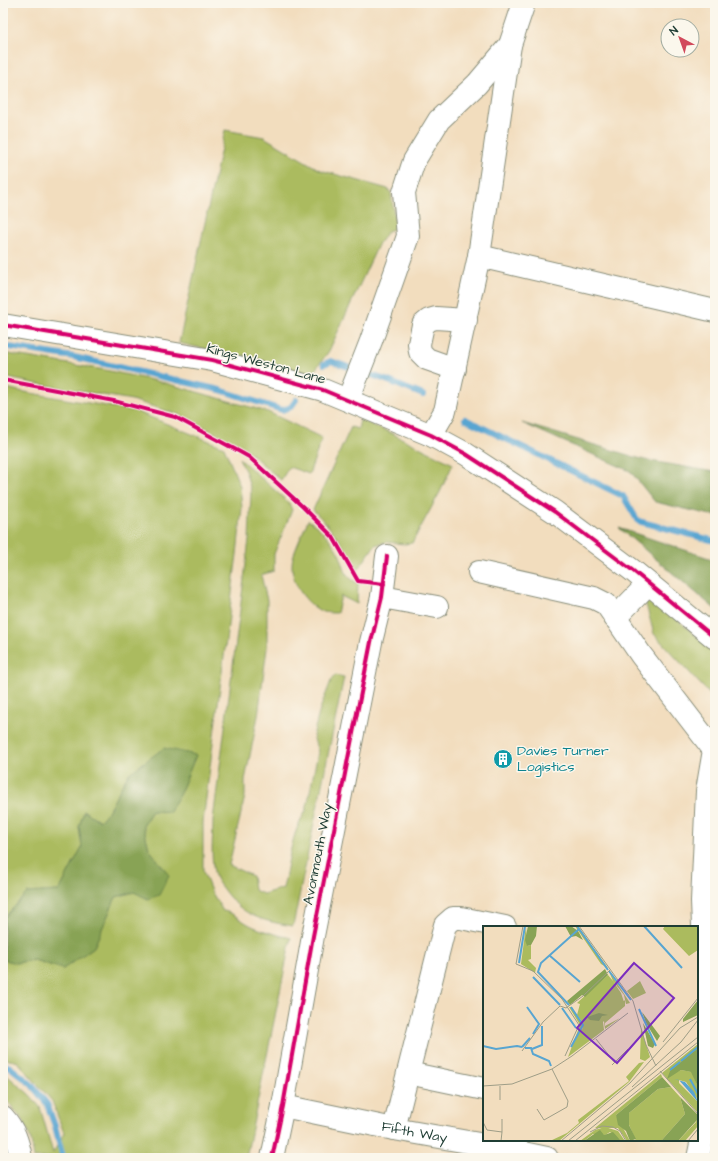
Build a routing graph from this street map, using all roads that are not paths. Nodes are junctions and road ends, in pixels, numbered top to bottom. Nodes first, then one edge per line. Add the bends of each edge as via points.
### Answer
1 (524, 3) edge
2 (510, 44) junction
3 (479, 256) junction
4 (715, 312) edge
5 (466, 320) junction
6 (3, 324) edge
7 (455, 369) junction
8 (348, 400) junction
9 (431, 434) junction
10 (388, 556) dead end
11 (479, 572) dead end
12 (648, 584) junction
13 (382, 597) junction
14 (437, 607) dead end
15 (615, 618) junction
16 (715, 638) edge
17 (712, 786) edge
18 (500, 926) edge
19 (709, 986) edge
20 (408, 1073) junction
21 (483, 1088) edge
22 (283, 1106) junction
23 (3, 1117) edge
24 (394, 1129) junction
25 (483, 1151) edge
26 (21, 1158) edge
27 (272, 1158) edge
28 (547, 1158) edge
29 (698, 1158) edge

1 - 2 street
2 - 3 street
2 - 8 street via 477,84 438,120 414,161 404,192 408,236
3 - 4 street
3 - 5 street
5 - 7 street
5 - 7 street via 436,318 423,325 420,352 427,359
6 - 8 street, Kings Weston Lane via 212,360 323,390
7 - 9 street via 445,411
8 - 9 street, Kings Weston Lane
9 - 12 street, Kings Weston Lane via 555,512
10 - 13 street, Avonmouth Way
11 - 15 street via 594,598 606,604
12 - 15 street
12 - 16 street, Kings Weston Lane
13 - 14 street
13 - 22 street, Avonmouth Way via 313,936
15 - 17 street via 714,750
17 - 19 street via 702,901
18 - 20 street via 461,918 453,918 445,925
19 - 29 street via 701,1144
20 - 21 street
20 - 24 street
22 - 24 street, Fifth Way
22 - 27 street, Avonmouth Way
23 - 26 street via 17,1140
24 - 25 street, Fifth Way
25 - 28 street, Fifth Way

